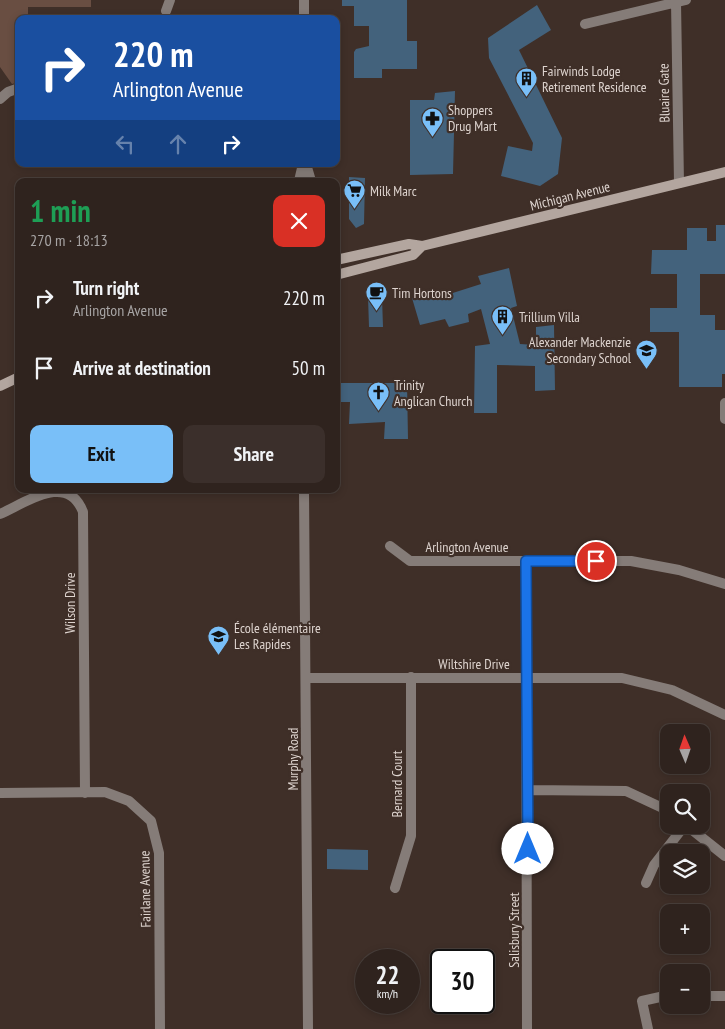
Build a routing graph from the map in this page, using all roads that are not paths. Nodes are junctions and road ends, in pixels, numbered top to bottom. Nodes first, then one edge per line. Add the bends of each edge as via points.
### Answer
1 (170, 0) edge
2 (304, 0) edge
3 (681, 1) edge
4 (166, 11) dead end
5 (304, 15) edge
6 (585, 24) dead end
7 (15, 89) edge
8 (0, 99) edge
9 (725, 172) edge
10 (679, 183) junction
11 (422, 246) junction
12 (340, 259) edge
13 (340, 274) edge
14 (15, 379) edge
15 (0, 386) edge
16 (725, 403) edge
17 (725, 419) edge
18 (51, 493) edge
19 (67, 493) edge
20 (304, 493) edge
21 (0, 514) edge
22 (390, 546) dead end
23 (526, 561) junction
24 (725, 584) edge
25 (411, 677) junction
26 (306, 678) junction
27 (527, 678) junction
28 (725, 714) edge
29 (528, 790) junction
30 (85, 793) junction
31 (0, 794) edge
32 (660, 807) edge
33 (678, 834) edge
34 (697, 834) edge
35 (725, 856) edge
36 (646, 883) dead end
37 (395, 888) dead end
38 (710, 996) edge
39 (725, 996) edge
40 (660, 997) edge
41 (160, 1029) edge
42 (308, 1029) edge
43 (527, 1029) edge
44 (648, 1029) edge

1 - 4 street
2 - 5 street
3 - 6 street
3 - 10 street, Bluaire Gate
7 - 8 street
9 - 10 main road, Michigan Avenue
10 - 11 main road, Michigan Avenue
11 - 12 main road, Michigan Avenue via 409,244
11 - 13 main road, Michigan Avenue via 413,255
14 - 15 main road
16 - 17 street
18 - 21 street, Wilson Drive
19 - 30 street, Wilson Drive via 79,500 83,512
20 - 26 street, Murphy Road
22 - 23 street, Arlington Avenue via 410,561
23 - 24 street, Arlington Avenue via 631,560
23 - 27 street, Salisbury Street
25 - 26 street, Wiltshire Drive
25 - 27 street, Wiltshire Drive
25 - 37 street, Bernard Court via 411,836
26 - 42 street, Murphy Road
27 - 28 street, Wiltshire Drive via 622,678 672,690
27 - 29 street, Salisbury Street
29 - 32 street via 626,791
29 - 43 street, Salisbury Street
30 - 31 street, Fairlane Avenue
30 - 41 street, Fairlane Avenue via 105,792 130,801 151,821 158,840
33 - 36 street via 654,865
34 - 35 street
38 - 39 street
40 - 44 street via 642,1002

